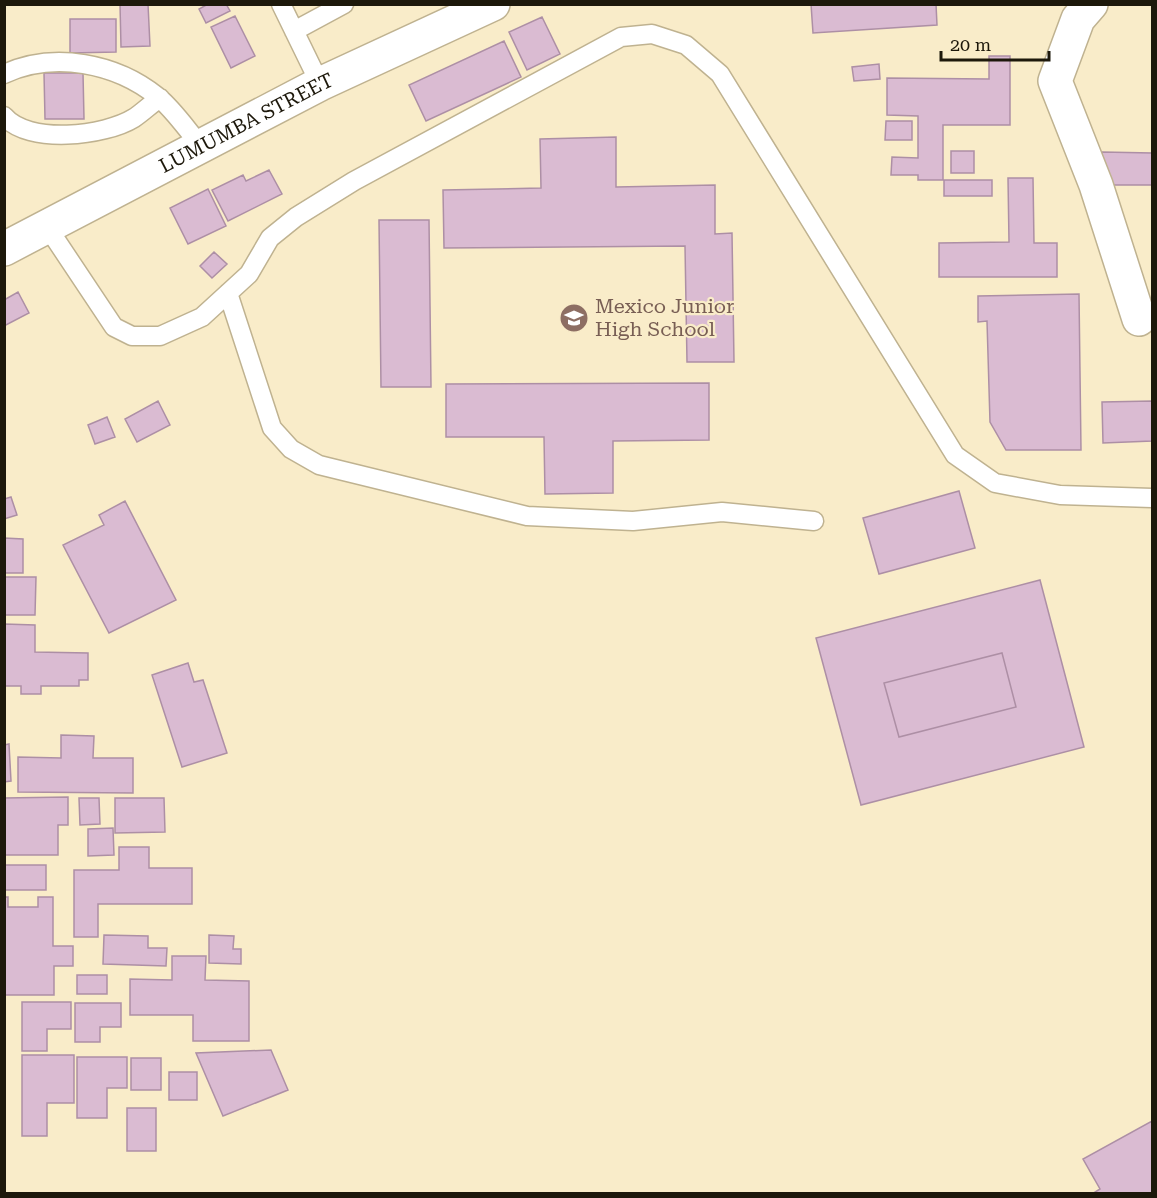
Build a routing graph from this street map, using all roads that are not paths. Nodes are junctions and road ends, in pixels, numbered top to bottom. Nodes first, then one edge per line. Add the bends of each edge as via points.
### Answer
1 (281, 4) edge
2 (344, 4) edge
3 (493, 4) edge
4 (1091, 4) edge
5 (445, 14) edge
6 (294, 31) junction
7 (4, 74) edge
8 (320, 84) junction
9 (160, 98) junction
10 (4, 116) edge
11 (201, 146) junction
12 (48, 228) junction
13 (4, 249) edge
14 (228, 293) junction
15 (1139, 319) dead end
16 (1152, 498) edge
17 (814, 521) dead end

1 - 6 lane
2 - 6 lane
3 - 5 main road, LUMUMBA STREET
4 - 15 main road via 1078,19 1055,81 1096,185
5 - 8 main road, LUMUMBA STREET
6 - 8 lane
7 - 9 lane via 46,62 95,66 128,77
8 - 11 main road, LUMUMBA STREET
9 - 10 lane via 133,119 95,133 44,133
9 - 11 lane
11 - 12 main road, LUMUMBA STREET
12 - 13 main road, LUMUMBA STREET
12 - 14 lane via 114,327 132,336 160,336 202,317
14 - 16 lane via 249,274 270,238 354,181 621,37 652,34 686,45 720,74 955,455 995,483 1060,495
14 - 17 lane via 272,428 291,449 319,465 527,516 633,521 722,512

